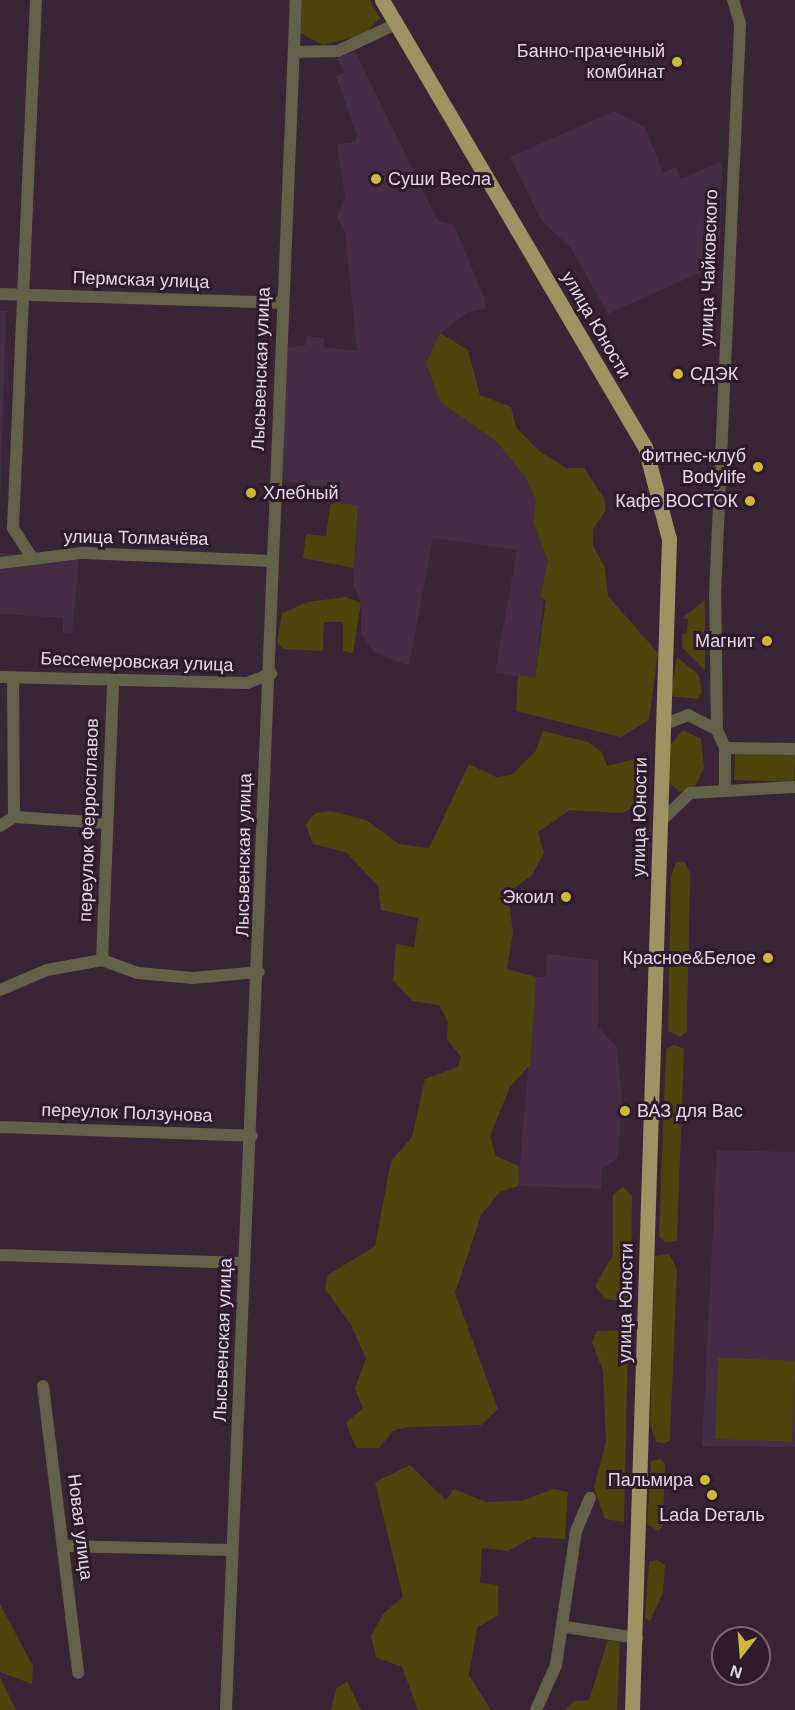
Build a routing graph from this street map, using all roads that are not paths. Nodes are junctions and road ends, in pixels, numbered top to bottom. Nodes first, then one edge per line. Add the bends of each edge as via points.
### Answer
1 (36, 0) edge
2 (296, 0) edge
3 (382, 0) edge
4 (733, 0) edge
5 (394, 25) junction
6 (294, 52) junction
7 (0, 294) edge
8 (23, 294) junction
9 (281, 303) junction
10 (32, 556) junction
11 (272, 561) junction
12 (0, 564) edge
13 (271, 674) junction
14 (0, 677) edge
15 (13, 678) junction
16 (113, 682) junction
17 (665, 724) junction
18 (717, 730) junction
19 (725, 748) junction
20 (795, 749) edge
21 (795, 787) edge
22 (724, 788) junction
23 (14, 817) junction
24 (661, 821) junction
25 (106, 823) junction
26 (0, 826) edge
27 (102, 960) junction
28 (259, 972) junction
29 (0, 990) edge
30 (0, 1127) edge
31 (252, 1136) junction
32 (0, 1255) edge
33 (244, 1263) junction
34 (43, 1386) dead end
35 (590, 1498) dead end
36 (65, 1546) junction
37 (229, 1550) junction
38 (565, 1627) junction
39 (637, 1638) junction
40 (78, 1673) dead end
41 (226, 1710) edge
42 (536, 1710) edge
43 (632, 1710) edge

1 - 8 street
2 - 6 street, Лысьвенская улица
3 - 5 main road, улица Юности
4 - 18 street, улица Чайковского via 740,24 715,595
5 - 6 street via 338,51
5 - 17 main road, улица Юности via 645,447 669,538
6 - 9 street, Лысьвенская улица
7 - 8 street, Пермская улица
8 - 9 street, Пермская улица
8 - 10 street via 13,528
9 - 11 street, Лысьвенская улица
10 - 11 street, улица Толмачёва via 82,553
10 - 12 street, улица Толмачёва
11 - 13 street, Лысьвенская улица
13 - 16 street, Бессемеровская улица via 247,683
13 - 28 street, Лысьвенская улица via 261,801
14 - 15 street, Бессемеровская улица
15 - 16 street, Бессемеровская улица via 87,675
15 - 23 street
16 - 25 street, переулок Ферросплавов
17 - 18 street via 688,715
17 - 24 main road, улица Юности via 659,762
18 - 19 street, улица Чайковского
19 - 20 street
19 - 22 street, улица Чайковского
21 - 22 street
22 - 24 street via 690,793
23 - 25 street
23 - 26 street
24 - 39 main road, улица Юности via 646,1178
25 - 27 street, переулок Ферросплавов
27 - 28 street via 160,975
27 - 29 street via 47,970
28 - 31 street, Лысьвенская улица
30 - 31 street, переулок Ползунова
31 - 33 street, Лысьвенская улица
32 - 33 street
33 - 37 street, Лысьвенская улица via 235,1523
34 - 36 street, Новая улица
35 - 38 street via 576,1531
36 - 37 street
36 - 40 street, Новая улица
37 - 41 street, Лысьвенская улица
38 - 39 street
38 - 42 street via 556,1665
39 - 43 main road, улица Юности

